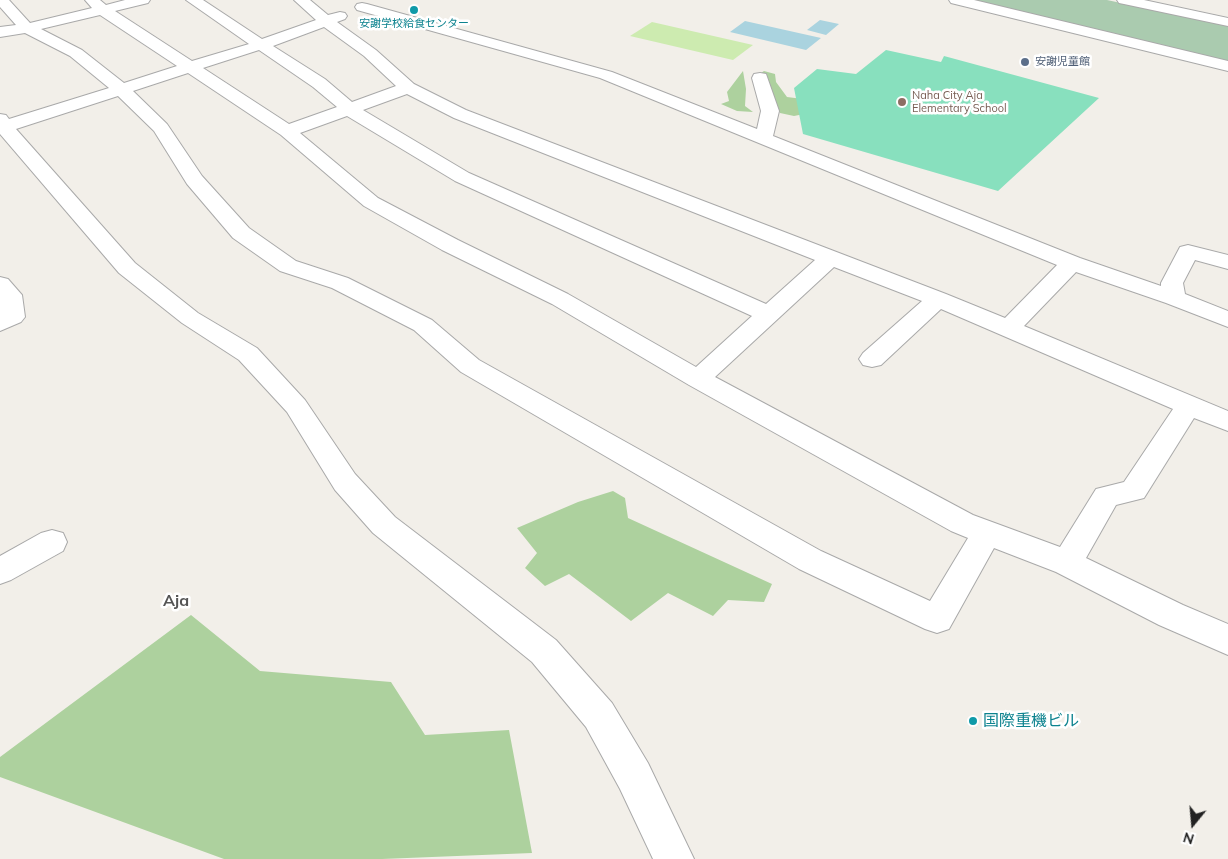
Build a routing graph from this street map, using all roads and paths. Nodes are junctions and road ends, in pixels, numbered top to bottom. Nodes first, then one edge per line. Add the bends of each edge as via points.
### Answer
1 (1, 0) edge
2 (143, 0) edge
3 (194, 0) edge
4 (300, 0) edge
5 (956, 0) edge
6 (1124, 0) edge
7 (370, 3) edge
8 (97, 5) edge
9 (988, 9) junction
10 (1197, 16) junction
11 (975, 20) dead end
12 (327, 22) junction
13 (1228, 22) edge
14 (27, 28) junction
15 (0, 32) edge
16 (260, 45) junction
17 (1165, 51) junction
18 (1228, 66) edge
19 (191, 67) junction
20 (760, 78) dead end
21 (408, 88) junction
22 (122, 90) junction
23 (349, 110) junction
24 (1, 125) edge
25 (288, 131) junction
26 (764, 137) junction
27 (830, 258) junction
28 (1228, 262) edge
29 (1072, 263) junction
30 (0, 284) edge
31 (1174, 298) junction
32 (938, 299) junction
33 (768, 314) junction
34 (1228, 320) edge
35 (0, 324) edge
36 (1009, 328) junction
37 (872, 359) dead end
38 (698, 379) junction
39 (1188, 405) junction
40 (1228, 422) edge
41 (988, 533) junction
42 (52, 542) dead end
43 (1067, 563) junction
44 (0, 571) edge
45 (1228, 640) edge
46 (674, 859) edge

1 - 14 street
2 - 8 street
3 - 16 street
4 - 12 street
5 - 9 street
6 - 10 street
7 - 12 street
7 - 26 street via 606,75
8 - 14 street
8 - 19 street
9 - 11 street
9 - 17 street
10 - 13 street
10 - 17 street
12 - 16 street
12 - 21 street via 370,53
14 - 15 street
14 - 22 street via 76,53
16 - 19 street
16 - 23 street via 319,83
17 - 18 street
19 - 22 street
19 - 25 street
20 - 26 street via 770,111
21 - 23 street
21 - 27 street via 460,114
22 - 24 street
22 - 41 street via 161,128 194,180 242,233 288,266 340,283 423,326 470,366 810,560 937,619
23 - 25 street
23 - 33 street via 462,177
24 - 46 street via 127,268 190,318 248,354 296,406 345,482 384,525 544,651 599,716 634,776
25 - 38 street via 372,202 560,299
26 - 29 street
27 - 32 street
27 - 33 street
28 - 31 street via 1188,252 1172,283
29 - 31 street
29 - 36 street
30 - 35 street via 10,295 13,317
31 - 34 street
32 - 36 street
32 - 37 street
33 - 38 street
36 - 39 street
38 - 41 street via 962,523
39 - 40 street
39 - 43 street via 1134,490 1106,497
41 - 43 street
42 - 44 street
43 - 45 street

